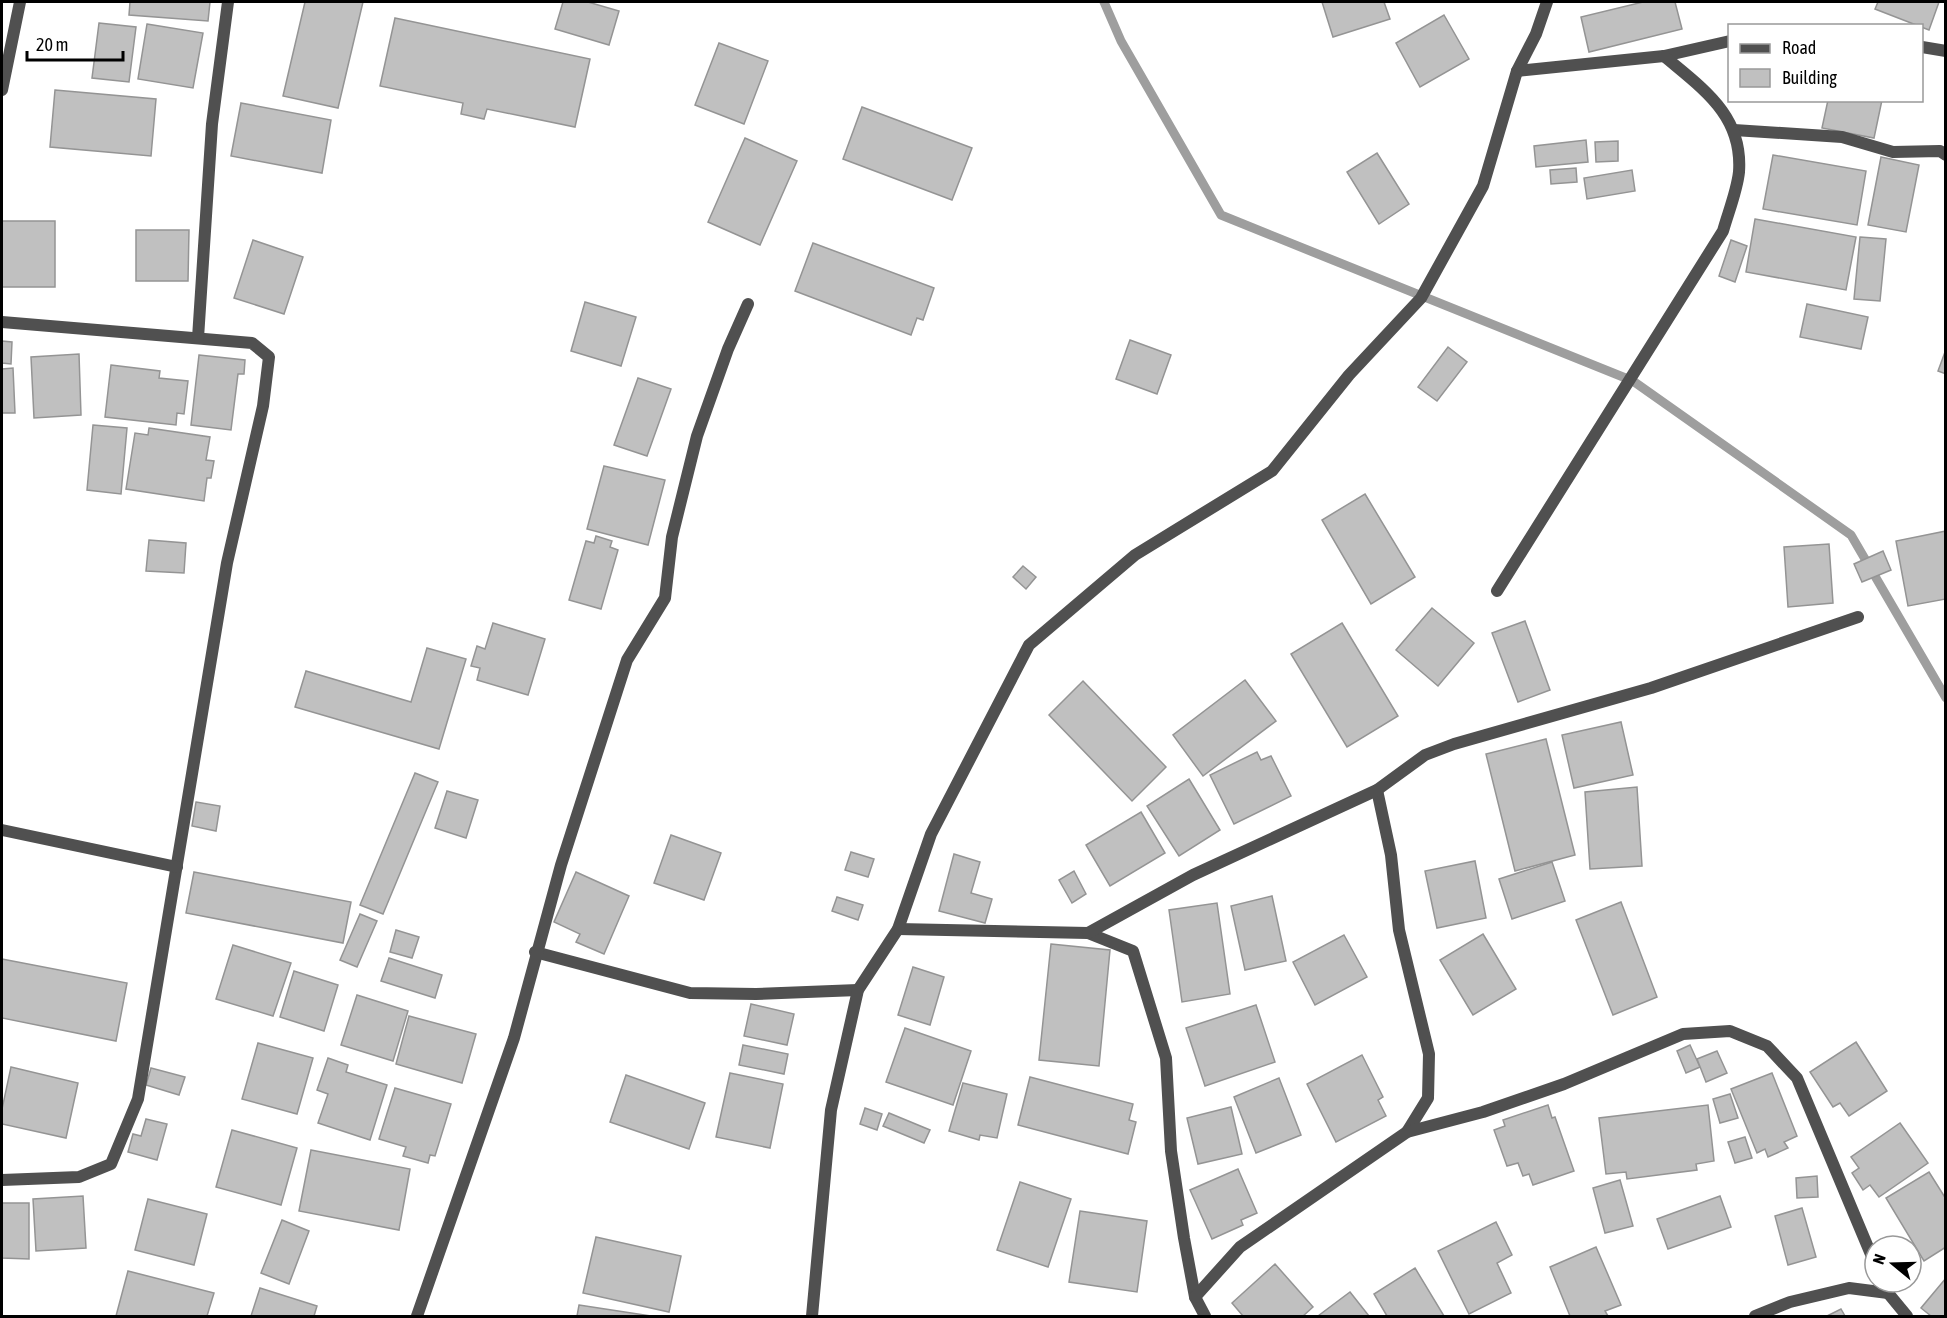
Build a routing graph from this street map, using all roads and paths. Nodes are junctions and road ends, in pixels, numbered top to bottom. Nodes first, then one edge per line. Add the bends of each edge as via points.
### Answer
1 (20, 2) edge
2 (228, 2) edge
3 (1547, 2) edge
4 (1728, 41) edge
5 (1923, 46) edge
6 (1946, 51) edge
7 (1664, 56) junction
8 (1517, 71) junction
9 (2, 90) edge
10 (1734, 130) junction
11 (1946, 154) edge
12 (748, 304) dead end
13 (2, 322) edge
14 (198, 338) junction
15 (1497, 591) dead end
16 (1858, 617) dead end
17 (1377, 789) junction
18 (2, 830) edge
19 (177, 867) junction
20 (898, 929) junction
21 (1088, 933) junction
22 (535, 952) junction
23 (858, 990) junction
24 (1407, 1132) junction
25 (2, 1180) edge
26 (1863, 1235) edge
27 (1863, 1288) edge
28 (1890, 1294) edge
29 (1195, 1297) junction
30 (417, 1317) edge
31 (812, 1317) edge
32 (1205, 1317) edge
33 (1755, 1317) edge
34 (1907, 1317) edge

1 - 9 street
2 - 14 street via 212,124
3 - 8 street
4 - 7 street
5 - 6 street
7 - 8 street
7 - 10 street via 1720,104
8 - 20 street via 1483,186 1421,298 1349,375 1272,471 1135,555 1029,645 931,834
10 - 11 street via 1842,137 1893,152
10 - 15 street via 1739,172 1723,231
12 - 22 street via 697,436 672,537 665,598 627,660
13 - 14 street
14 - 19 street via 252,344 269,357 263,406 227,563
16 - 17 street via 1651,688 1454,744 1425,755
17 - 21 street via 1193,875
17 - 24 street via 1391,855 1399,930 1429,1054 1428,1098
18 - 19 street
19 - 25 street via 138,1099 111,1164 78,1178
20 - 21 street
20 - 23 street
21 - 29 street via 1134,951 1146,988 1166,1058 1172,1151
22 - 23 street via 690,993
22 - 30 street via 514,1038
23 - 31 street via 831,1110
24 - 26 street via 1534,1095 1683,1034 1730,1031 1767,1046 1797,1077
24 - 29 street via 1240,1246
27 - 33 street via 1790,1302
28 - 34 street
29 - 32 street

